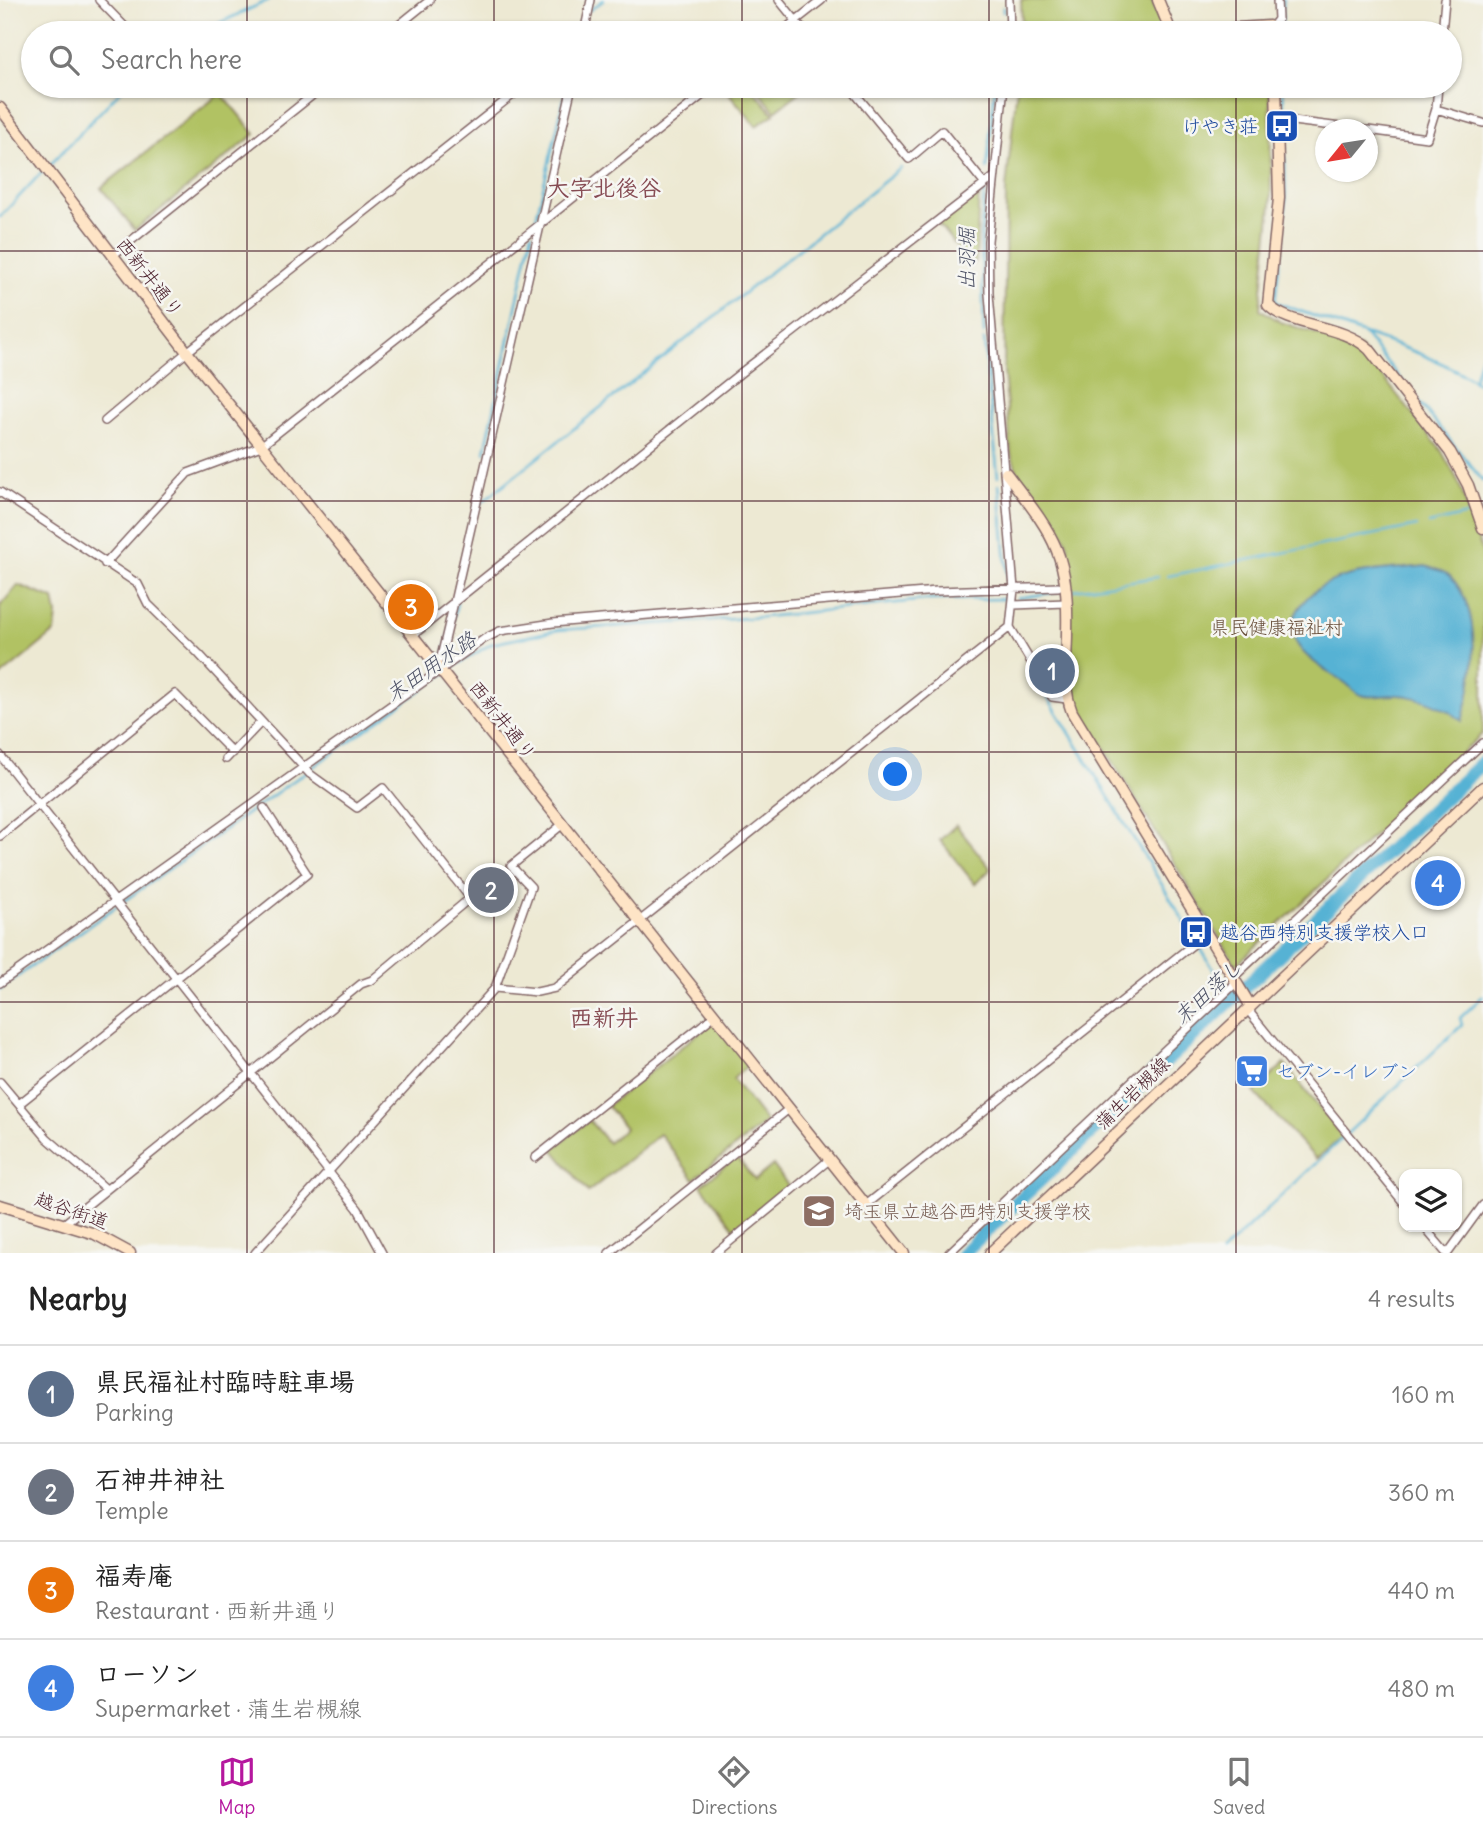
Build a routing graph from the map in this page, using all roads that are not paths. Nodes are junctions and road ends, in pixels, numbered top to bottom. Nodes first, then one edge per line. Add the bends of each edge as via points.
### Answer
1 (99, 0) edge
2 (430, 0) edge
3 (591, 0) edge
4 (779, 0) edge
5 (822, 0) edge
6 (1009, 0) edge
7 (1158, 0) edge
8 (1277, 0) edge
9 (1445, 0) edge
10 (796, 20) joint
11 (119, 21) edge
12 (404, 21) edge
13 (587, 21) edge
14 (1010, 21) edge
15 (1167, 21) edge
16 (1277, 21) edge
17 (1443, 21) edge
18 (309, 98) edge
19 (509, 98) edge
20 (569, 98) edge
21 (699, 98) edge
22 (859, 98) edge
23 (1003, 98) edge
24 (1276, 98) edge
25 (1437, 98) edge
26 (0, 108) edge
27 (1436, 109) junction
28 (1277, 120) junction
29 (1483, 123) edge
30 (1315, 124) edge
31 (1378, 132) edge
32 (994, 177) junction
33 (983, 182) junction
34 (539, 224) junction
35 (112, 256) junction
36 (187, 352) junction
37 (105, 421) dead end
38 (261, 446) junction
39 (1006, 473) junction
40 (0, 492) edge
41 (1478, 500) edge
42 (1483, 528) edge
43 (105, 564) junction
44 (1058, 587) dead end
45 (1014, 589) junction
46 (454, 602) junction
47 (1066, 603) junction
48 (1014, 604) junction
49 (1010, 627) junction
50 (413, 635) junction
51 (438, 667) junction
52 (1067, 699) junction
53 (261, 722) junction
54 (1483, 743) edge
55 (233, 753) junction
56 (0, 755) edge
57 (226, 759) dead end
58 (302, 766) junction
59 (1483, 787) edge
60 (39, 806) junction
61 (264, 808) dead end
62 (563, 824) junction
63 (0, 836) edge
64 (116, 900) junction
65 (640, 920) junction
66 (1206, 934) junction
67 (175, 979) junction
68 (1235, 981) junction
69 (0, 983) edge
70 (495, 988) junction
71 (1250, 1005) junction
72 (715, 1015) junction
73 (250, 1073) junction
74 (0, 1082) edge
75 (19, 1104) junction
76 (790, 1108) junction
77 (535, 1158) dead end
78 (830, 1160) junction
79 (328, 1172) junction
80 (106, 1189) junction
81 (1399, 1197) edge
82 (0, 1205) edge
83 (866, 1205) junction
84 (1483, 1205) edge
85 (65, 1223) junction
86 (1428, 1232) edge
87 (130, 1253) edge
88 (255, 1253) edge
89 (382, 1253) edge
90 (608, 1253) edge
91 (716, 1253) edge
92 (904, 1253) edge
93 (950, 1253) edge
94 (990, 1253) edge
95 (1447, 1253) edge

1 - 11 street
2 - 12 street
3 - 13 street
4 - 10 street
5 - 10 street
6 - 14 street
7 - 15 street
8 - 16 street
9 - 17 street
18 - 35 street
19 - 36 street
20 - 34 street
21 - 34 street
22 - 33 street via 909,159 942,131
23 - 32 street
24 - 28 street
25 - 27 street
26 - 35 street, 西新井通り
27 - 29 street
27 - 31 street via 1427,138
28 - 30 street
28 - 41 street via 1277,236 1268,305 1279,313 1354,337 1369,349 1450,452
32 - 33 street
32 - 39 street via 989,294
33 - 46 street
34 - 38 street
34 - 46 street
35 - 36 street, 西新井通り
36 - 37 street
36 - 38 street, 西新井通り
38 - 43 street via 188,473
38 - 50 street, 西新井通り
39 - 45 street
39 - 47 street via 1056,544
40 - 43 street
41 - 42 street
43 - 53 street via 138,584 148,604
44 - 45 street
45 - 48 street
45 - 51 street via 937,591 553,623 500,631
46 - 50 street
46 - 51 street
47 - 48 street
47 - 52 street
48 - 49 street
49 - 52 street via 1052,697
49 - 65 street
50 - 51 street, 西新井通り
51 - 58 street
51 - 62 street, 西新井通り
52 - 66 street
53 - 55 street
53 - 58 street
54 - 68 street
55 - 57 street
55 - 60 street via 175,694
56 - 60 street
58 - 64 street
58 - 73 street via 357,808 383,788 470,898
59 - 71 street, 蒲生岩槻線
60 - 63 street
60 - 64 street
61 - 67 street via 307,873
62 - 65 street, 西新井通り
62 - 70 street via 511,866 531,887
64 - 67 street
64 - 69 street
65 - 70 street via 555,988 537,992
65 - 72 street, 西新井通り
66 - 68 street
66 - 83 street
67 - 73 street
67 - 75 street
68 - 71 street
68 - 93 street
70 - 79 street
71 - 81 street via 1251,1014
71 - 94 street, 蒲生岩槻線
72 - 76 street, 西新井通り
72 - 77 street
73 - 79 street
73 - 80 street
74 - 75 street
75 - 80 street via 47,1138
76 - 78 street, 西新井通り
76 - 90 street
78 - 83 street, 西新井通り
78 - 91 street
79 - 88 street
79 - 89 street via 358,1209
80 - 85 street
82 - 85 street, 越谷街道
83 - 92 street, 西新井通り
84 - 95 street
85 - 87 street, 越谷街道
86 - 95 street

